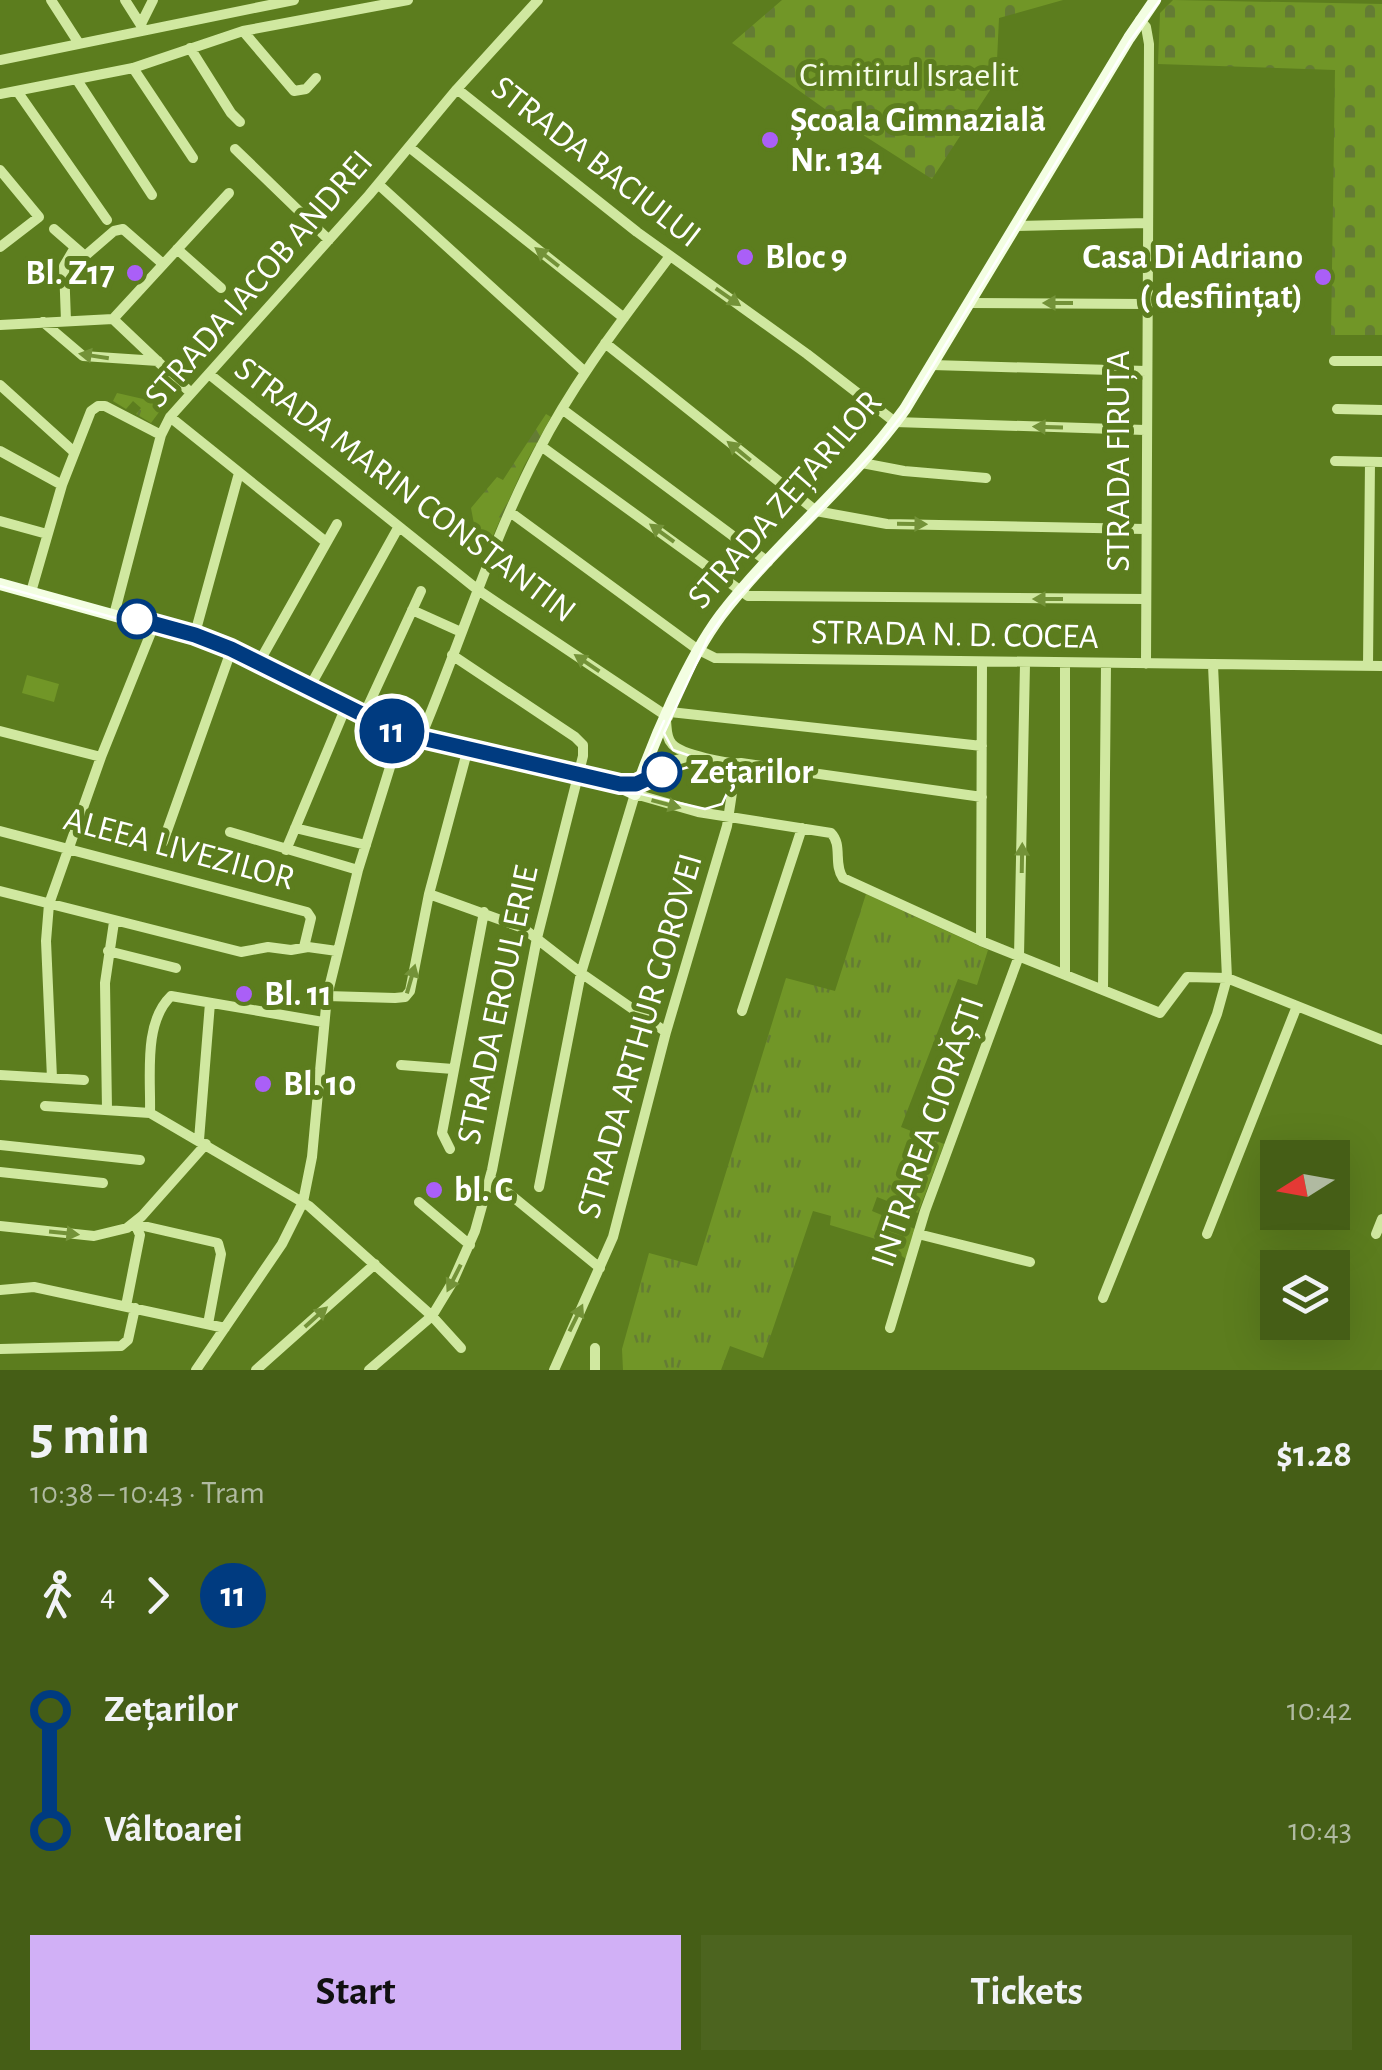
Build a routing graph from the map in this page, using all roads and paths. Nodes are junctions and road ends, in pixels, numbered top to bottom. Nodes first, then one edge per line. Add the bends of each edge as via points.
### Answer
1 (51, 0) edge
2 (126, 0) edge
3 (153, 0) edge
4 (294, 0) edge
5 (408, 0) edge
6 (538, 0) edge
7 (1155, 0) edge
8 (1140, 20) junction
9 (143, 27) junction
10 (243, 31) junction
11 (78, 42) junction
12 (190, 48) junction
13 (0, 60) edge
14 (133, 68) junction
15 (316, 78) dead end
16 (77, 80) junction
17 (456, 88) junction
18 (17, 92) junction
19 (0, 94) edge
20 (240, 122) dead end
21 (409, 147) junction
22 (235, 150) dead end
23 (193, 158) dead end
24 (0, 170) edge
25 (378, 184) junction
26 (229, 193) dead end
27 (152, 195) dead end
28 (106, 220) dead end
29 (1147, 223) junction
30 (1017, 226) junction
31 (54, 228) dead end
32 (329, 240) junction
33 (0, 247) edge
34 (74, 249) junction
35 (177, 249) junction
36 (670, 256) junction
37 (163, 264) junction
38 (221, 288) dead end
39 (970, 303) junction
40 (1146, 304) junction
41 (624, 318) junction
42 (113, 319) junction
43 (66, 321) junction
44 (43, 322) junction
45 (0, 325) edge
46 (605, 344) junction
47 (1334, 360) dead end
48 (158, 361) junction
49 (1382, 361) edge
50 (932, 365) junction
51 (1146, 371) junction
52 (585, 372) junction
53 (209, 374) junction
54 (0, 385) edge
55 (191, 393) junction
56 (562, 409) junction
57 (1337, 409) dead end
58 (1382, 410) edge
59 (170, 418) junction
60 (895, 422) junction
61 (1146, 430) junction
62 (161, 436) junction
63 (541, 446) junction
64 (73, 451) junction
65 (0, 452) edge
66 (1335, 461) dead end
67 (862, 462) junction
68 (1376, 462) edge
69 (239, 473) junction
70 (986, 478) dead end
71 (62, 486) junction
72 (510, 512) junction
73 (816, 512) junction
74 (0, 521) edge
75 (337, 524) dead end
76 (398, 528) junction
77 (1145, 529) junction
78 (47, 534) junction
79 (326, 542) junction
80 (768, 562) junction
81 (0, 584) edge
82 (478, 590) junction
83 (421, 591) dead end
84 (740, 591) junction
85 (31, 592) junction
86 (1145, 599) junction
87 (412, 610) junction
88 (114, 615) junction
89 (154, 626) junction
90 (461, 632) junction
91 (194, 637) junction
92 (698, 650) junction
93 (230, 651) junction
94 (452, 655) junction
95 (982, 663) junction
96 (258, 664) junction
97 (1025, 664) junction
98 (1065, 664) junction
99 (1106, 664) junction
100 (1146, 664) junction
101 (1213, 665) junction
102 (1368, 666) junction
103 (1382, 666) edge
104 (308, 690) junction
105 (344, 709) junction
106 (668, 716) junction
107 (362, 718) junction
108 (0, 730) edge
109 (400, 735) junction
110 (419, 741) junction
111 (982, 746) junction
112 (466, 752) junction
113 (694, 754) junction
114 (102, 757) junction
115 (728, 766) junction
116 (644, 770) junction
117 (578, 776) junction
118 (618, 786) junction
119 (635, 794) junction
120 (982, 797) junction
121 (729, 818) junction
122 (295, 828) junction
123 (802, 828) junction
124 (0, 831) edge
125 (230, 832) dead end
126 (162, 842) dead end
127 (366, 845) junction
128 (67, 848) junction
129 (286, 850) junction
130 (358, 870) junction
131 (0, 891) edge
132 (430, 894) junction
133 (49, 904) junction
134 (484, 912) junction
135 (114, 922) junction
136 (536, 938) junction
137 (981, 941) junction
138 (304, 947) junction
139 (108, 951) junction
140 (338, 951) junction
141 (1019, 956) junction
142 (176, 968) dead end
143 (581, 973) junction
144 (1065, 973) junction
145 (1227, 978) junction
146 (1103, 990) junction
147 (327, 996) junction
148 (210, 1003) junction
149 (1297, 1006) junction
150 (742, 1011) dead end
151 (324, 1022) junction
152 (666, 1032) junction
153 (1382, 1040) edge
154 (401, 1065) dead end
155 (453, 1069) junction
156 (0, 1076) edge
157 (52, 1078) junction
158 (84, 1080) dead end
159 (45, 1106) dead end
160 (107, 1109) junction
161 (150, 1112) junction
162 (203, 1142) junction
163 (0, 1145) edge
164 (450, 1149) dead end
165 (140, 1160) dead end
166 (0, 1172) edge
167 (490, 1178) junction
168 (103, 1182) dead end
169 (539, 1186) dead end
170 (303, 1202) junction
171 (419, 1202) dead end
172 (1382, 1219) edge
173 (0, 1226) edge
174 (131, 1226) junction
175 (918, 1234) junction
176 (1207, 1234) dead end
177 (1376, 1234) dead end
178 (470, 1245) junction
179 (1030, 1262) dead end
180 (375, 1264) junction
181 (600, 1268) junction
182 (0, 1290) edge
183 (1103, 1298) dead end
184 (130, 1307) junction
185 (432, 1316) junction
186 (208, 1324) junction
187 (226, 1328) junction
188 (890, 1328) dead end
189 (461, 1348) dead end
190 (595, 1348) dead end
191 (0, 1349) edge
192 (196, 1370) edge
193 (256, 1370) edge
194 (369, 1370) edge
195 (554, 1370) edge
196 (595, 1370) edge

1 - 11 street
2 - 9 street
3 - 9 street
4 - 9 street
5 - 10 street
6 - 17 street, STRADA IACOB ANDREI
7 - 8 main road, STRADA ZEȚARILOR
8 - 29 street, STRADA FIRUȚA via 1149,44
8 - 30 main road, STRADA ZEȚARILOR
9 - 11 street
10 - 12 street
10 - 15 street via 294,91
11 - 13 street
12 - 14 street
12 - 20 street
14 - 16 street
14 - 23 street
16 - 18 street
16 - 27 street
17 - 21 street, STRADA IACOB ANDREI
17 - 36 street, STRADA BACIULUI
18 - 19 street
18 - 28 street
21 - 25 street, STRADA IACOB ANDREI
41 -> 21 street
22 - 32 street
24 - 33 street via 39,217
25 - 32 street, STRADA IACOB ANDREI
25 - 52 street
26 - 35 street
29 - 30 street
29 - 40 street, STRADA FIRUȚA
30 - 39 main road, STRADA ZEȚARILOR
31 - 34 street
32 - 53 street, STRADA IACOB ANDREI
34 - 37 street via 90,256 123,229
34 - 43 street via 64,266
35 - 37 street
35 - 38 street
36 - 41 street
36 -> 60 street, STRADA BACIULUI
37 - 42 street
40 -> 39 street
39 - 50 main road, STRADA ZEȚARILOR
40 - 51 street, STRADA FIRUȚA
41 - 46 street
42 - 43 street
42 - 48 street
43 - 44 street
44 - 45 street
48 -> 44 street via 83,356
46 - 52 street
73 -> 46 street
47 - 49 street
48 - 55 street
50 - 51 street
50 - 60 main road, STRADA ZEȚARILOR
51 - 61 street, STRADA FIRUȚA
52 - 56 street
53 - 55 street, STRADA IACOB ANDREI
53 - 76 street, STRADA MARIN CONSTANTIN
54 - 64 street
55 - 59 street, STRADA IACOB ANDREI
56 - 63 street
56 - 80 street
57 - 58 street
59 - 62 street, STRADA IACOB ANDREI
59 - 69 street
61 -> 60 street
60 - 67 main road, STRADA ZEȚARILOR
61 - 77 street, STRADA FIRUȚA
62 - 64 street, STRADA IACOB ANDREI via 98,406
62 - 88 street
63 - 72 street
84 -> 63 street
64 - 71 street, STRADA IACOB ANDREI
65 - 71 street
66 - 68 street
67 - 70 street
67 - 73 main road, STRADA ZEȚARILOR
68 - 102 street
69 - 79 street
69 - 91 street
71 - 78 street, STRADA IACOB ANDREI
72 - 82 street
72 - 92 street
73 -> 77 street via 886,524
73 - 80 main road, STRADA ZEȚARILOR
74 - 78 street
75 - 79 street
76 - 82 street, STRADA MARIN CONSTANTIN
76 - 104 street
77 - 86 street, STRADA FIRUȚA
78 - 85 street, STRADA IACOB ANDREI
79 - 96 street
80 - 84 main road, STRADA ZEȚARILOR
81 - 85 main road
82 - 90 street
106 -> 82 street, STRADA MARIN CONSTANTIN
83 - 87 street
86 -> 84 street via 754,597
84 - 92 main road, STRADA ZEȚARILOR
85 - 88 main road
86 - 100 street, STRADA FIRUȚA
87 - 90 street
87 - 107 street
88 - 89 main road
89 - 91 main road
89 - 114 street
90 - 94 street
91 - 93 main road
92 - 95 street, STRADA N. D. COCEA via 733,659
92 - 106 main road, STRADA ZEȚARILOR
93 - 96 main road
93 - 126 street
94 - 110 street
94 - 117 street via 580,741
95 - 97 street, STRADA N. D. COCEA
95 - 111 street
96 - 104 main road
97 - 98 street, STRADA N. D. COCEA
141 -> 97 street, INTRAREA CIORĂȘTI
98 - 99 street, STRADA N. D. COCEA
98 - 144 street
99 - 100 street, STRADA N. D. COCEA
99 - 146 street
100 - 101 street, STRADA N. D. COCEA
101 - 102 street, STRADA N. D. COCEA
101 - 145 street
102 - 103 street, STRADA N. D. COCEA
104 - 105 main road
105 - 107 main road
105 - 122 street
106 - 111 street, STRADA MARIN CONSTANTIN
106 - 113 street via 670,743
106 - 116 main road, STRADA ZEȚARILOR
107 - 109 main road
108 - 114 street
109 - 110 main road
109 - 127 street
110 - 112 main road
111 - 120 street
112 - 117 main road
112 - 132 street
113 - 115 street
113 - 116 street
114 - 128 street
115 - 120 street
115 - 121 street, STRADA ARTHUR GOROVEI
116 - 118 main road
116 - 119 main road, STRADA ZEȚARILOR
117 - 118 main road
117 - 136 street, STRADA EROUL ERIE
118 - 119 main road
119 -> 121 street
119 - 143 street
120 - 137 street
121 - 123 street
121 - 152 street, STRADA ARTHUR GOROVEI
122 - 127 street
122 - 129 street
123 - 137 street via 834,834 843,878
123 - 150 street
124 - 128 street, ALEEA LIVEZILOR
125 - 129 street
127 - 130 street
128 - 133 street
128 - 138 street, ALEEA LIVEZILOR via 307,912
129 - 130 street
130 - 140 street
131 - 133 street
132 - 134 street
147 -> 132 street via 408,995
133 - 135 street
133 - 157 street
134 - 136 street
134 - 155 street
135 - 138 street via 241,952
135 - 139 street
136 - 143 street
136 - 167 street, STRADA EROUL ERIE
137 - 141 street
138 - 140 street
139 - 142 street
139 - 160 street
140 - 147 street
141 - 144 street
141 - 175 street, INTRAREA CIORĂȘTI
143 - 152 street
143 - 169 street
144 - 146 street
145 - 146 street via 1187,977 1160,1013
145 - 149 street
145 - 183 street
147 - 151 street
148 - 151 street
148 - 161 street via 171,996 161,1007 154,1023
148 - 162 street
149 - 153 street
149 - 176 street
151 - 170 street
152 - 181 street, STRADA ARTHUR GOROVEI
154 - 155 street
155 - 164 street via 442,1134
156 - 157 street
157 - 158 street
159 - 160 street
160 - 161 street
161 - 162 street
162 - 170 street
162 - 174 street
163 - 165 street
166 - 168 street
167 - 178 street, STRADA EROUL ERIE
167 - 181 street
170 - 180 street
170 - 187 street
171 - 178 street
172 - 177 street
173 -> 174 street via 94,1236
174 - 184 street via 140,1235
174 - 186 street via 218,1243
175 - 179 street
175 - 188 street, INTRAREA CIORĂȘTI
178 -> 185 street, STRADA EROUL ERIE
180 - 185 street
193 -> 180 street
195 -> 181 street, STRADA ARTHUR GOROVEI
182 - 184 street via 34,1287
184 - 186 street
184 - 191 street via 128,1340 121,1346
185 - 189 street
185 - 194 street
186 - 187 street
187 - 192 street
190 - 196 street

